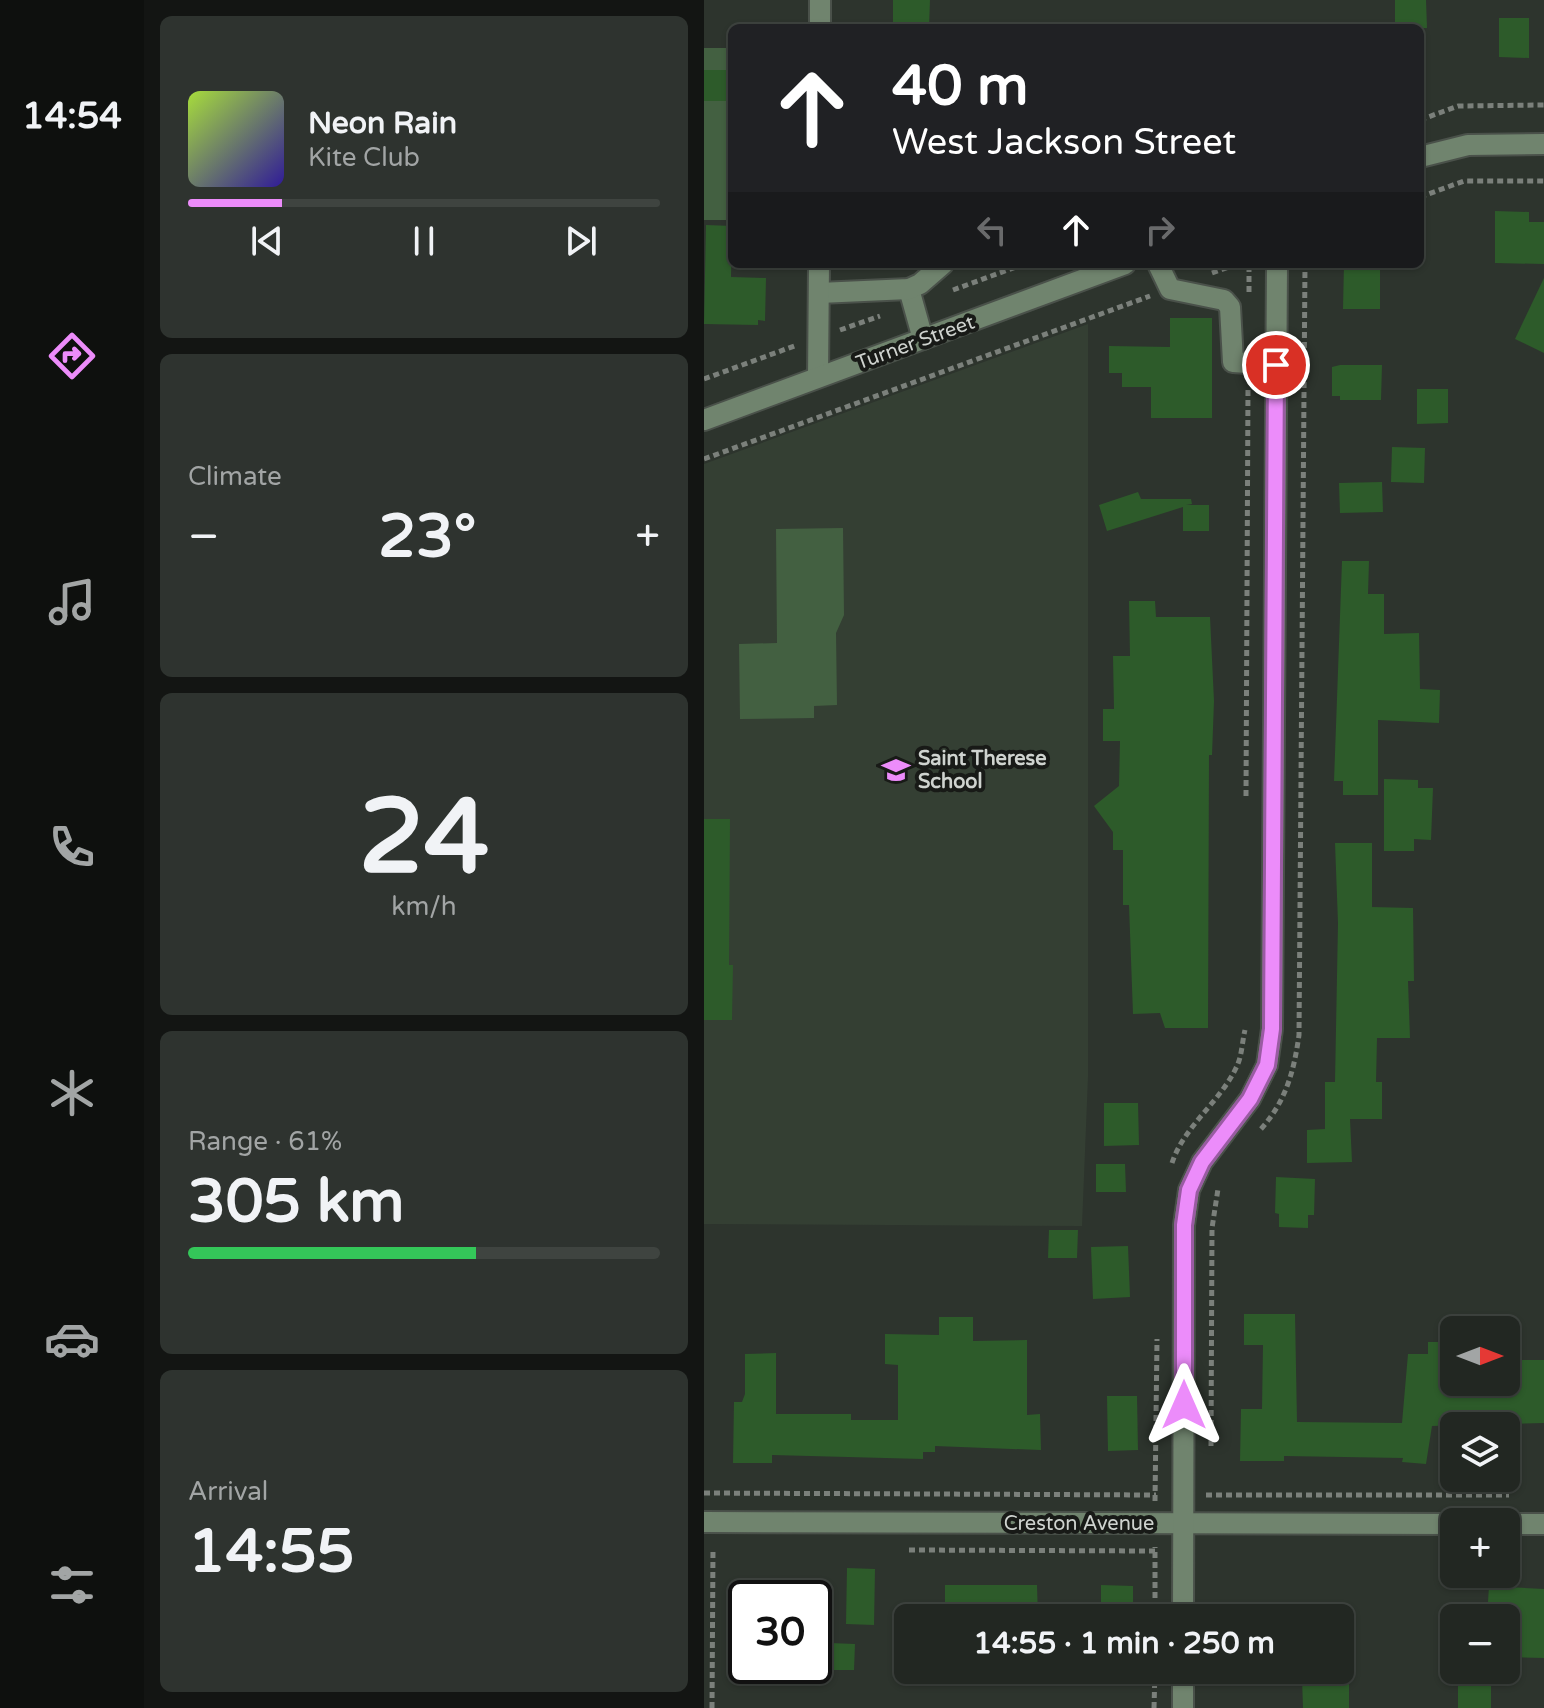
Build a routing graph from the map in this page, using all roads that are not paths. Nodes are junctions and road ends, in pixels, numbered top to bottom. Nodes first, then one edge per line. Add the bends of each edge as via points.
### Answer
1 (820, 0) edge
2 (820, 24) edge
3 (1544, 144) edge
4 (1424, 156) edge
5 (819, 268) edge
6 (938, 268) edge
7 (1114, 268) edge
8 (1160, 268) edge
9 (1277, 268) edge
10 (819, 293) junction
11 (911, 296) junction
12 (923, 339) junction
13 (1276, 365) junction
14 (818, 377) junction
15 (704, 420) edge
16 (704, 1522) edge
17 (1184, 1523) junction
18 (1440, 1524) edge
19 (1520, 1524) edge
20 (1544, 1524) edge
21 (1183, 1604) edge
22 (1183, 1684) edge
23 (1183, 1708) edge

1 - 2 street
3 - 4 street via 1468,145
5 - 10 street
6 - 11 street
7 - 12 street, Turner Street
8 - 13 street via 1170,289 1224,300 1230,307 1230,356 1238,364
9 - 13 street
10 - 11 street
10 - 14 street
11 - 12 street
12 - 14 street, Turner Street
13 - 17 street via 1272,1029 1267,1065 1250,1099 1202,1162 1189,1190 1184,1225
14 - 15 street, Turner Street
16 - 17 street, Creston Avenue
17 - 18 street, Creston Avenue
17 - 21 street
19 - 20 street
22 - 23 street

